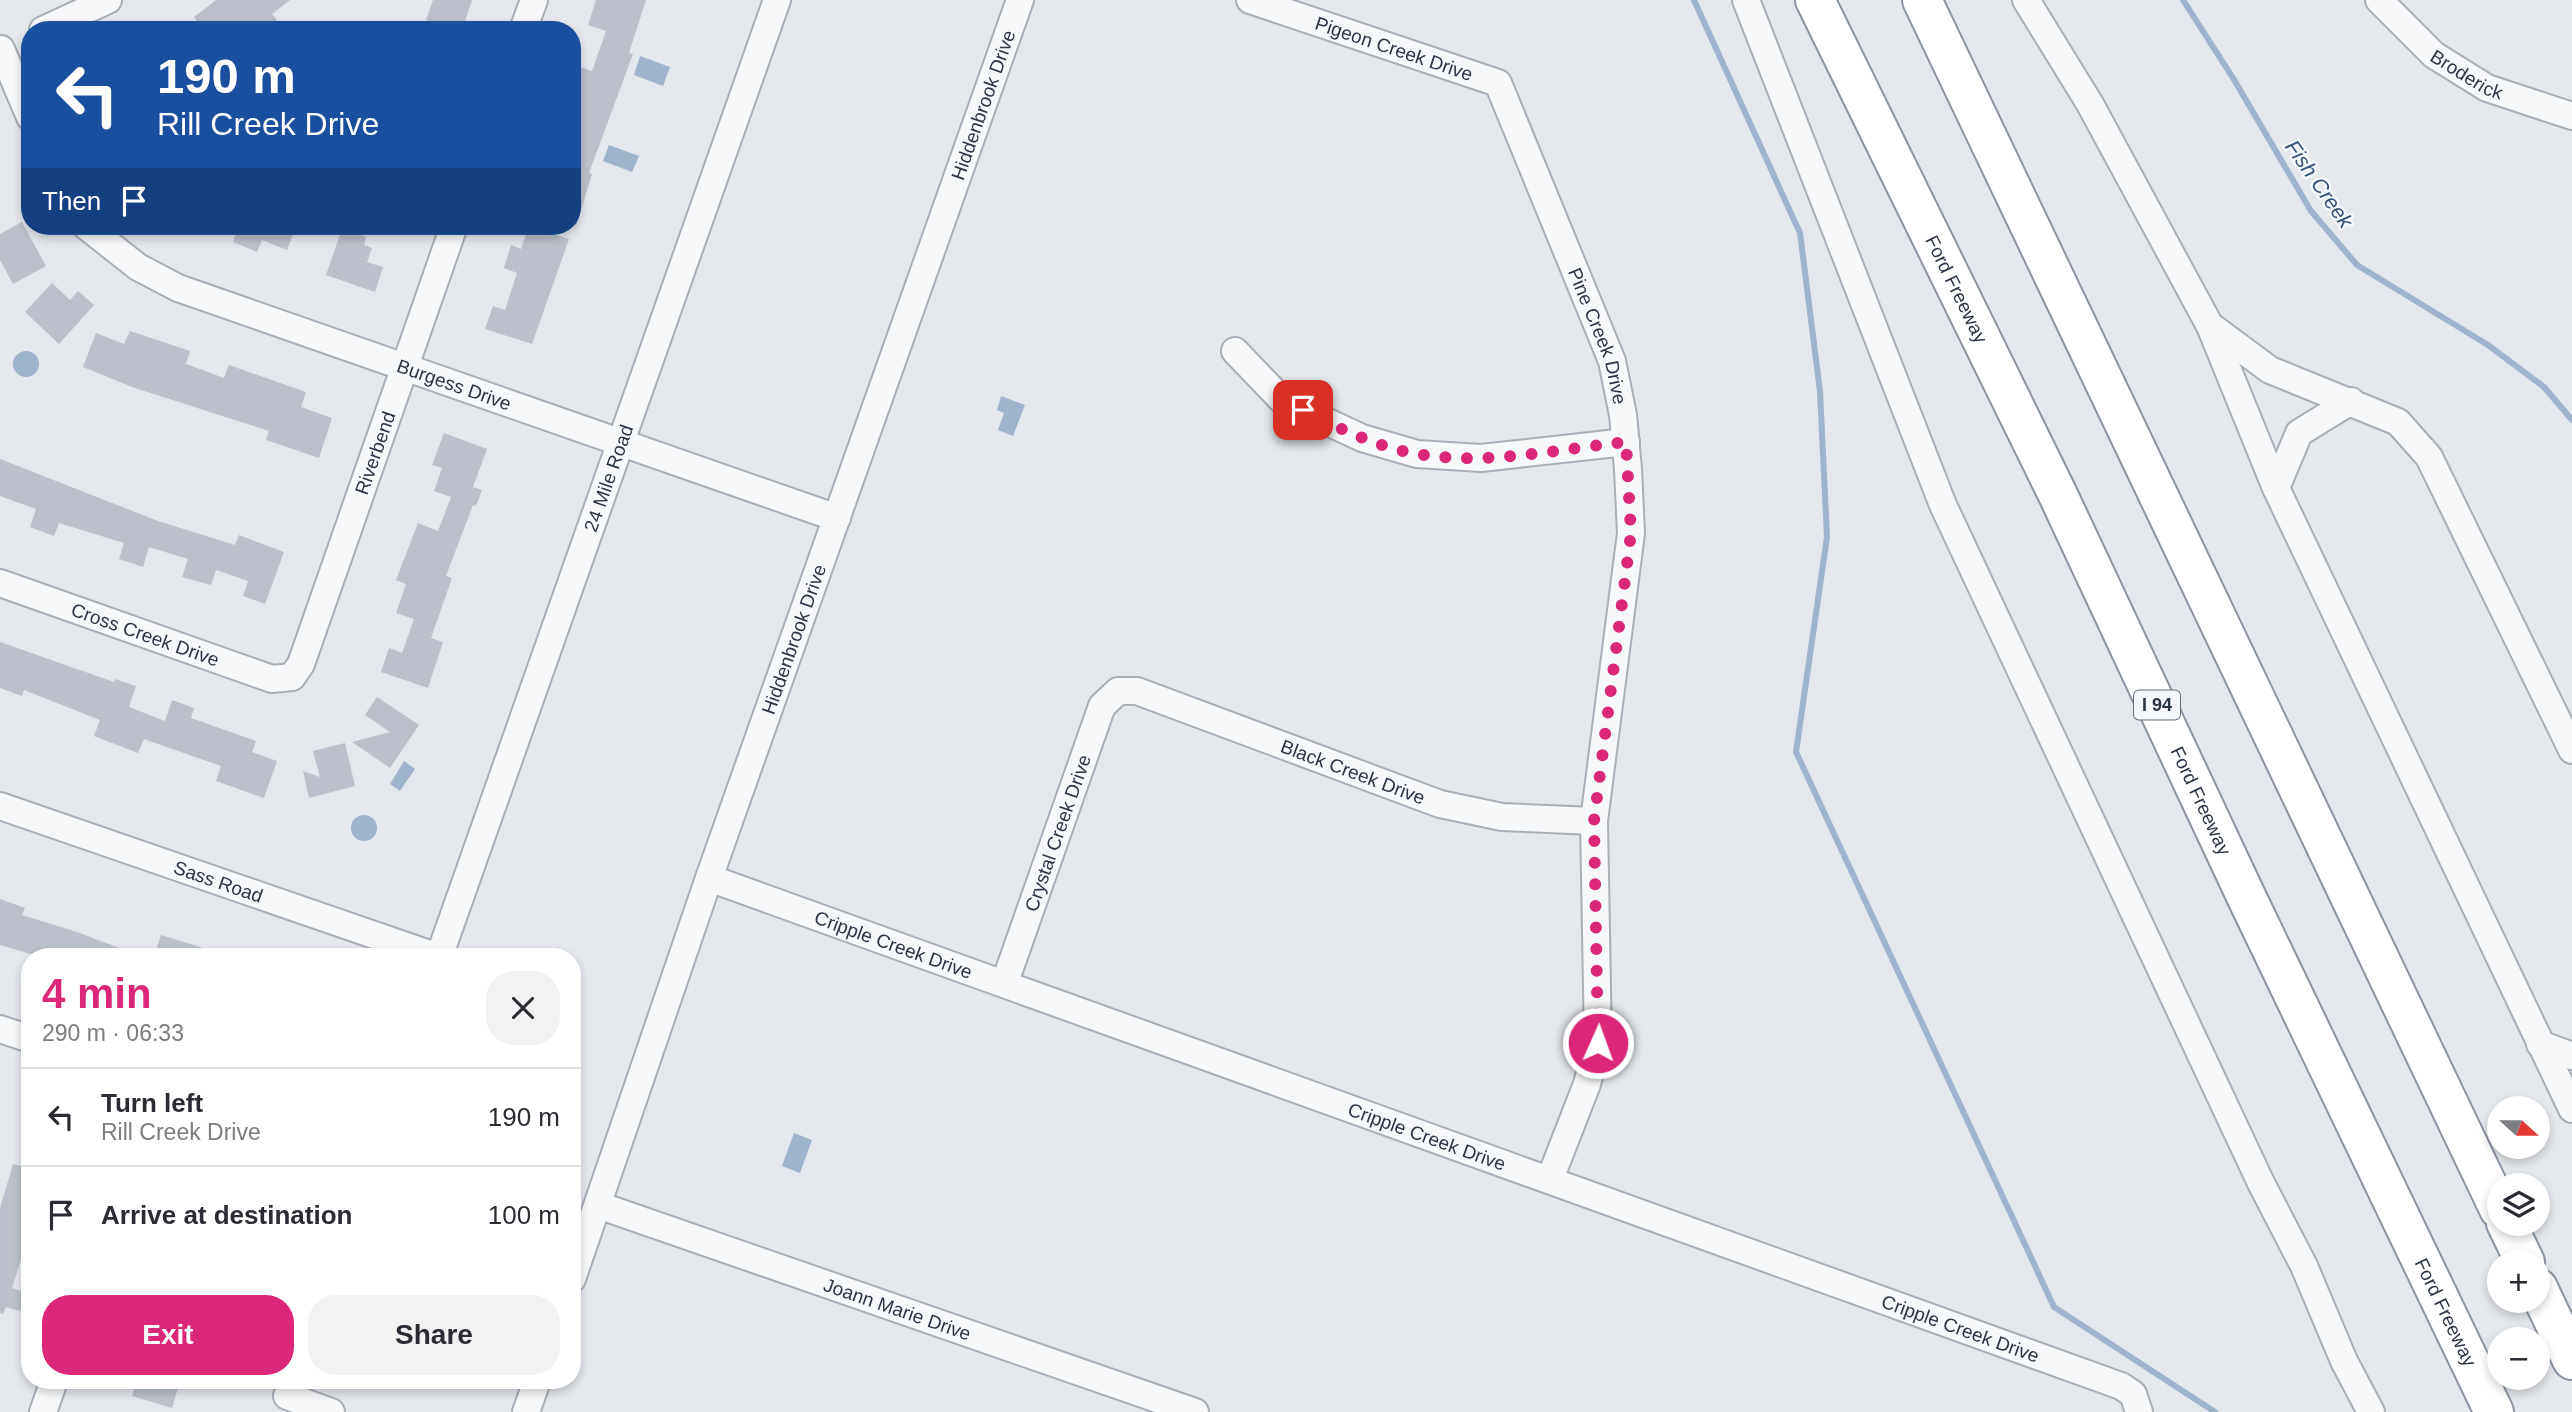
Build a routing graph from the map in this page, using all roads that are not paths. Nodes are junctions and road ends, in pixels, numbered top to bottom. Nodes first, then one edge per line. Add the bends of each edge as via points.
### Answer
1 (108, 0) edge
2 (534, 0) edge
3 (777, 0) edge
4 (1020, 0) edge
5 (1250, 0) edge
6 (1746, 0) edge
7 (1815, 0) edge
8 (1922, 0) edge
9 (2026, 0) edge
10 (2379, 0) edge
11 (62, 21) edge
12 (526, 21) edge
13 (21, 40) edge
14 (0, 49) edge
15 (1498, 83) joint
16 (21, 97) edge
17 (2572, 117) edge
18 (97, 235) edge
19 (451, 235) edge
20 (2210, 326) junction
21 (1236, 351) dead end
22 (405, 365) junction
23 (2351, 401) junction
24 (619, 441) junction
25 (1626, 442) junction
26 (2276, 488) junction
27 (837, 518) junction
28 (0, 583) edge
29 (292, 677) joint
30 (1118, 691) joint
31 (2572, 750) edge
32 (0, 806) edge
33 (1594, 821) junction
34 (709, 878) junction
35 (412, 948) edge
36 (441, 948) edge
37 (1005, 982) junction
38 (0, 1029) edge
39 (21, 1036) edge
40 (2540, 1044) junction
41 (2572, 1056) edge
42 (2572, 1109) edge
43 (1550, 1180) junction
44 (2487, 1184) edge
45 (598, 1205) junction
46 (581, 1253) edge
47 (2550, 1313) edge
48 (2572, 1360) edge
49 (51, 1389) edge
50 (534, 1389) edge
51 (287, 1396) edge
52 (2139, 1408) edge
53 (43, 1412) edge
54 (331, 1412) edge
55 (526, 1412) edge
56 (1195, 1412) edge
57 (2371, 1412) edge
58 (2494, 1412) edge

1 - 11 street
2 - 12 street
3 - 24 street, 24 Mile Road
4 - 27 street, Hiddenbrook Drive
5 - 15 street, Pigeon Creek Drive
6 - 57 street via 1943,505
7 - 58 highway, Ford Freeway / I 94 via 2058,495
8 - 44 highway
9 - 20 street via 2090,104
10 - 17 street, Broderick via 2434,55 2487,88
13 - 14 street
14 - 16 street
15 - 25 street, Pine Creek Drive via 1612,361
18 - 22 street, Burgess Drive via 138,267 178,288
19 - 22 street, Riverbend
20 - 23 street via 2270,370
20 - 26 street
21 - 25 street via 1283,401 1362,438 1418,454 1481,458
22 - 24 street, Burgess Drive
22 - 29 street, Riverbend via 301,664
23 - 26 street via 2299,433
23 - 31 street via 2398,422 2429,457
24 - 27 street, Burgess Drive
24 - 36 street, 24 Mile Road
25 - 33 street, Pine Creek Drive via 1631,533
26 - 40 street
27 - 34 street, Hiddenbrook Drive
28 - 29 street, Cross Creek Drive via 272,679
30 - 33 street, Black Creek Drive via 1153,696 1451,807 1502,817
30 - 37 street, Crystal Creek Drive via 1101,710
32 - 35 street, Sass Road
33 - 43 street, Pine Creek Drive via 1598,1043
34 - 37 street, Cripple Creek Drive
34 - 45 street, Hiddenbrook Drive
37 - 43 street, Cripple Creek Drive
38 - 39 street
40 - 41 street
40 - 42 street
43 - 52 street, Cripple Creek Drive via 2121,1386 2133,1394
45 - 46 street, Hiddenbrook Drive
45 - 56 street, Joann Marie Drive
47 - 48 highway
49 - 53 street
50 - 55 street
51 - 54 street

